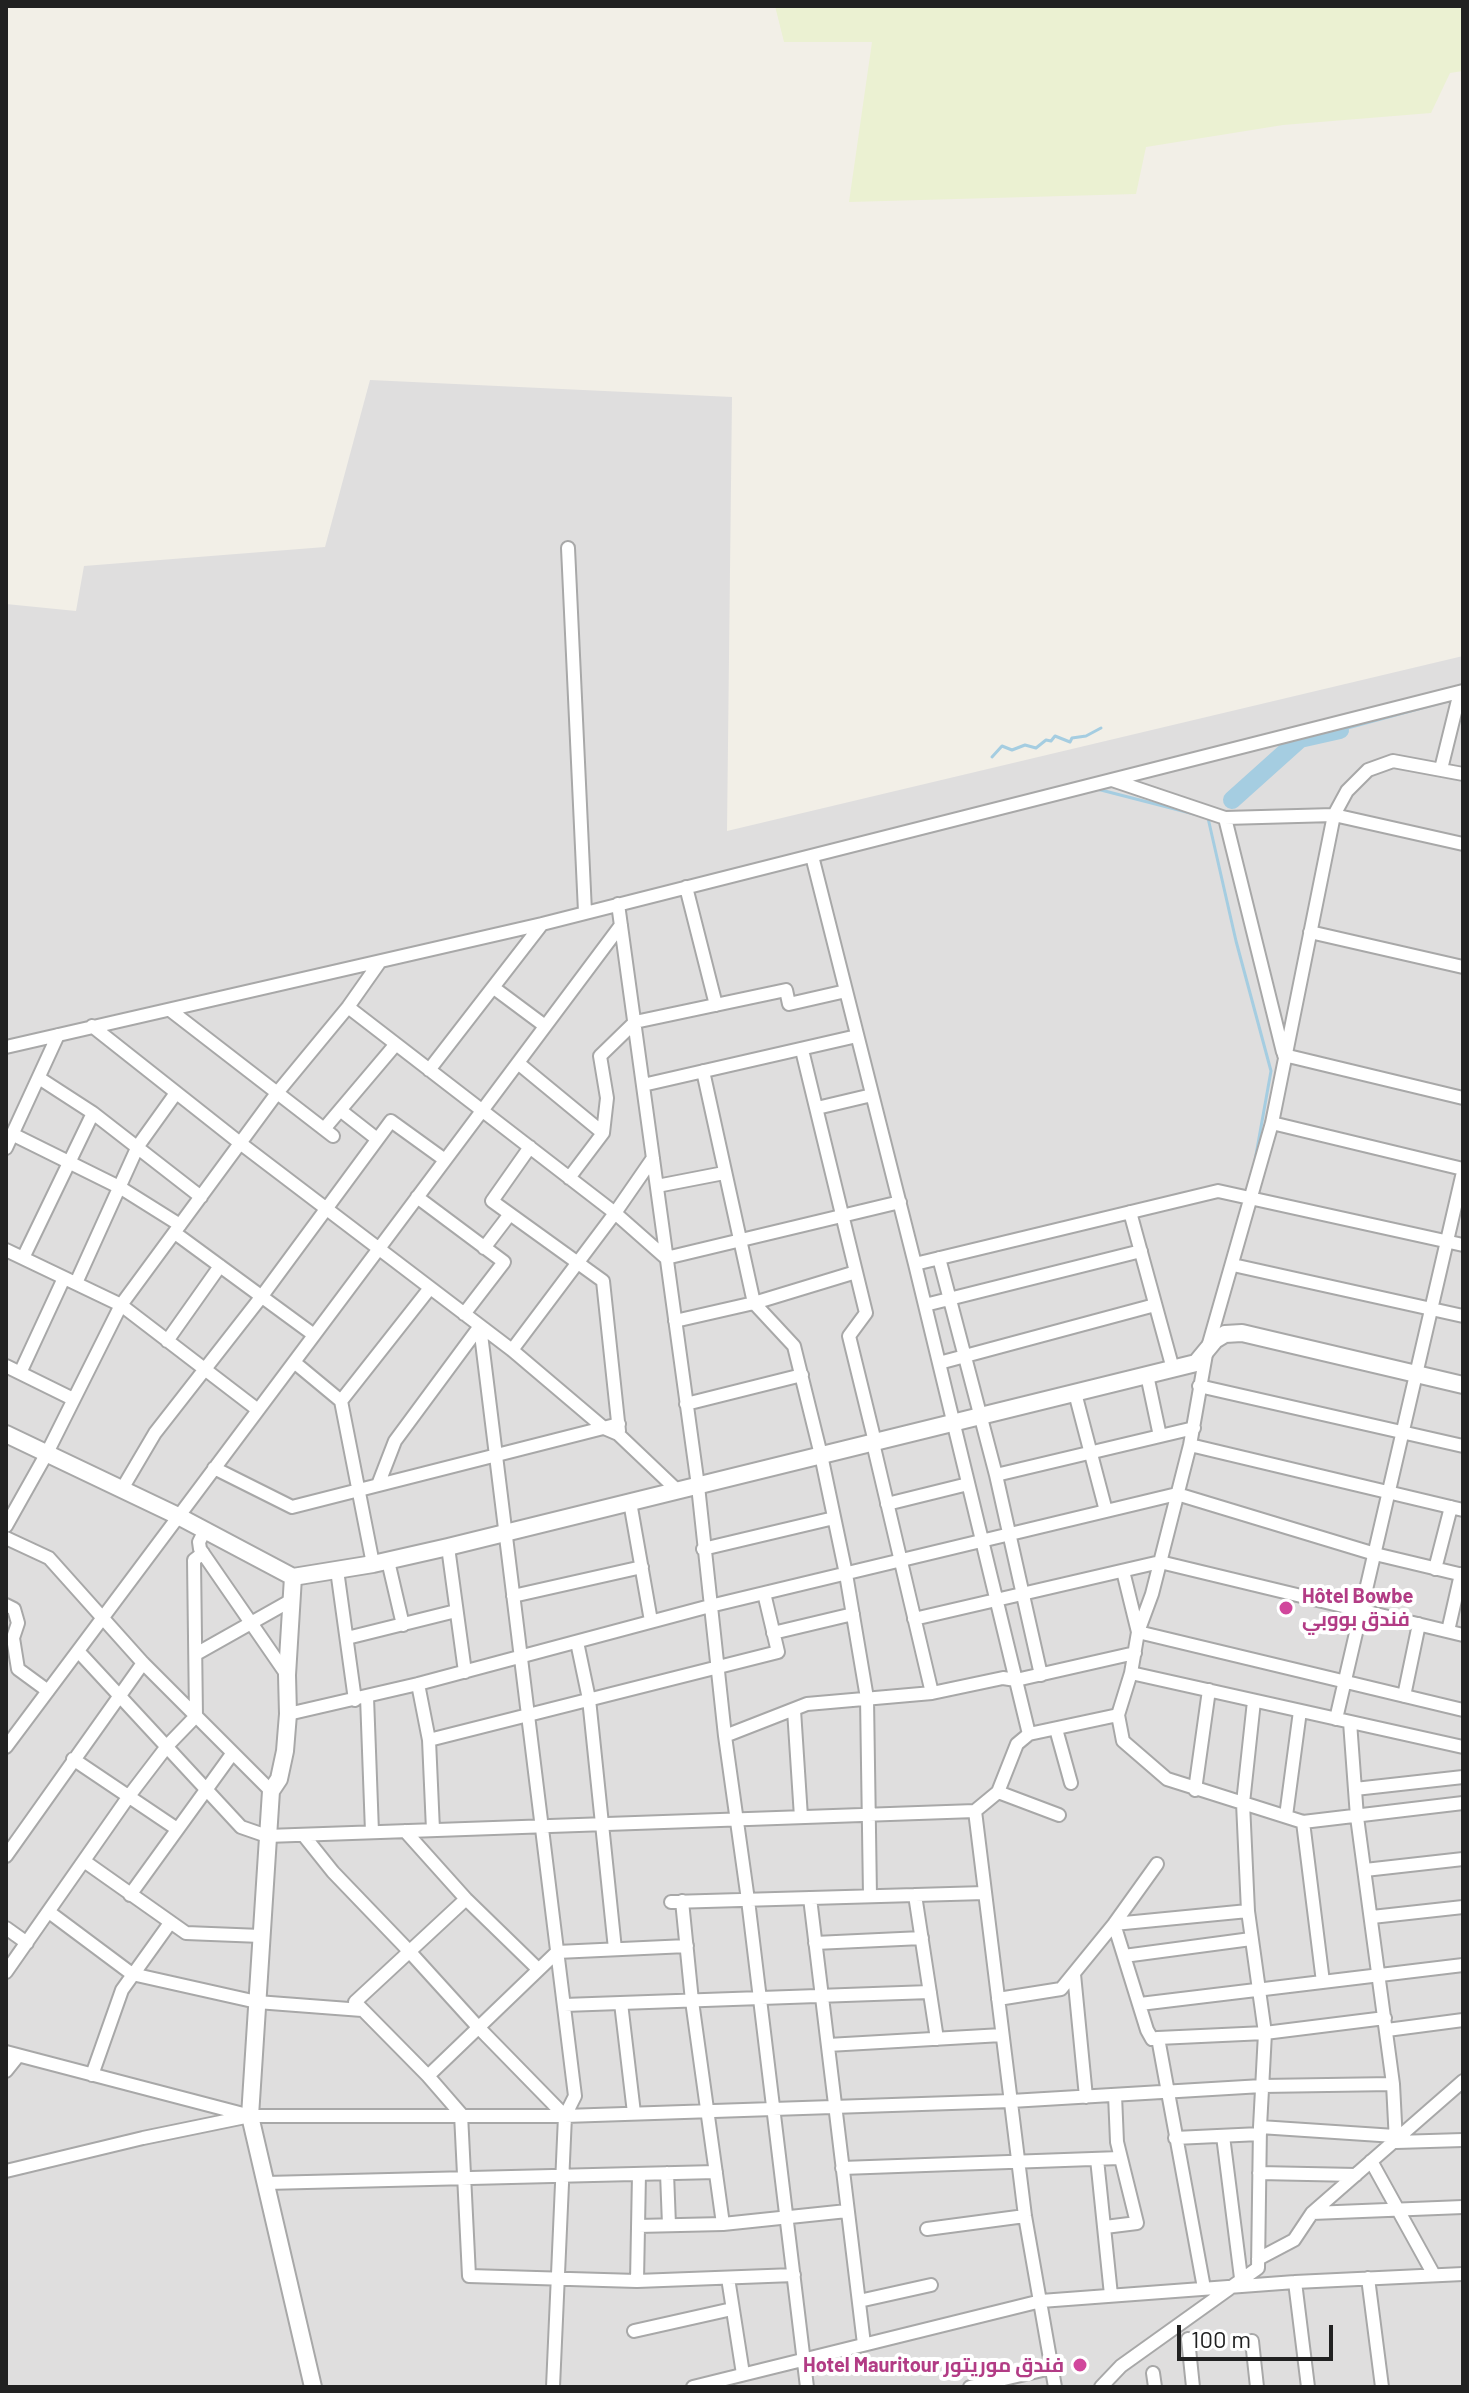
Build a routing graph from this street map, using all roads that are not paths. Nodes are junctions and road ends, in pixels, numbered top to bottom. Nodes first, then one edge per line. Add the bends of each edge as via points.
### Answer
1 (568, 548) dead end
2 (1462, 692) edge
3 (1441, 769) junction
4 (1463, 774) edge
5 (1112, 780) junction
6 (1334, 815) junction
7 (1225, 818) junction
8 (1463, 844) edge
9 (812, 856) junction
10 (686, 887) junction
11 (618, 904) junction
12 (585, 912) junction
13 (542, 924) junction
14 (621, 925) junction
15 (1310, 932) junction
16 (379, 963) junction
17 (1463, 967) edge
18 (494, 988) junction
19 (846, 991) junction
20 (716, 1005) junction
21 (348, 1007) junction
22 (170, 1010) junction
23 (635, 1022) junction
24 (92, 1026) junction
25 (545, 1026) junction
26 (58, 1035) junction
27 (857, 1036) junction
28 (396, 1044) junction
29 (6, 1047) edge
30 (802, 1050) junction
31 (1284, 1055) junction
32 (518, 1063) junction
33 (429, 1070) junction
34 (703, 1071) junction
35 (39, 1078) junction
36 (643, 1085) junction
37 (176, 1093) junction
38 (277, 1093) junction
39 (872, 1095) junction
40 (1463, 1098) edge
41 (817, 1108) junction
42 (340, 1110) junction
43 (482, 1110) junction
44 (93, 1113) junction
45 (1272, 1123) junction
46 (603, 1133) junction
47 (12, 1134) junction
48 (377, 1139) junction
49 (240, 1143) junction
50 (138, 1146) junction
51 (530, 1147) junction
52 (6, 1148) edge
53 (653, 1158) junction
54 (445, 1160) junction
55 (69, 1163) junction
56 (1463, 1171) edge
57 (724, 1173) junction
58 (569, 1178) junction
59 (657, 1186) junction
60 (121, 1188) junction
61 (201, 1197) junction
62 (417, 1197) junction
63 (1252, 1197) junction
64 (900, 1202) junction
65 (327, 1210) junction
66 (1130, 1212) junction
67 (615, 1213) junction
68 (510, 1214) junction
69 (843, 1217) junction
70 (178, 1229) junction
71 (740, 1241) junction
72 (1448, 1241) junction
73 (1463, 1245) edge
74 (379, 1248) junction
75 (484, 1248) junction
76 (6, 1250) edge
77 (1141, 1251) junction
78 (23, 1258) junction
79 (666, 1258) junction
80 (939, 1258) junction
81 (577, 1263) junction
82 (915, 1264) junction
83 (1233, 1265) junction
84 (220, 1266) junction
85 (856, 1272) junction
86 (70, 1281) junction
87 (430, 1288) junction
88 (262, 1296) junction
89 (950, 1299) junction
90 (754, 1303) junction
91 (121, 1305) junction
92 (925, 1305) junction
93 (1155, 1305) junction
94 (1432, 1310) junction
95 (464, 1314) junction
96 (1463, 1316) edge
97 (675, 1321) junction
98 (480, 1326) junction
99 (314, 1335) junction
100 (167, 1341) junction
101 (512, 1350) junction
102 (1206, 1354) junction
103 (965, 1356) junction
104 (294, 1362) junction
105 (939, 1363) junction
106 (6, 1366) edge
107 (204, 1369) junction
108 (1173, 1369) junction
109 (20, 1373) junction
110 (1417, 1374) junction
111 (802, 1375) junction
112 (1147, 1375) junction
113 (1463, 1385) edge
114 (1199, 1386) junction
115 (1075, 1393) junction
116 (73, 1399) junction
117 (341, 1401) junction
118 (686, 1404) junction
119 (258, 1410) junction
120 (981, 1416) junction
121 (954, 1423) junction
122 (604, 1428) junction
123 (1194, 1428) junction
124 (619, 1429) junction
125 (1401, 1432) junction
126 (6, 1434) edge
127 (1160, 1436) junction
128 (874, 1442) junction
129 (1190, 1445) junction
130 (1463, 1446) edge
131 (47, 1453) junction
132 (1090, 1453) junction
133 (496, 1455) junction
134 (821, 1455) junction
135 (214, 1468) junction
136 (996, 1475) junction
137 (968, 1484) junction
138 (378, 1485) junction
139 (698, 1486) junction
140 (122, 1489) junction
141 (359, 1490) junction
142 (678, 1491) junction
143 (1388, 1492) junction
144 (1177, 1494) junction
145 (630, 1502) junction
146 (887, 1504) junction
147 (1457, 1508) edge
148 (1106, 1511) junction
149 (178, 1516) junction
150 (834, 1518) junction
151 (6, 1526) edge
152 (205, 1530) junction
153 (506, 1533) junction
154 (1009, 1533) junction
155 (6, 1538) edge
156 (982, 1539) junction
157 (448, 1547) junction
158 (703, 1549) junction
159 (203, 1553) junction
160 (1375, 1554) junction
161 (900, 1559) junction
162 (380, 1562) junction
163 (1160, 1562) junction
164 (642, 1567) junction
165 (1435, 1569) junction
166 (337, 1570) junction
167 (1123, 1571) junction
168 (846, 1574) junction
169 (1462, 1575) edge
170 (293, 1577) junction
171 (764, 1593) junction
172 (1023, 1594) junction
173 (513, 1596) junction
174 (997, 1600) junction
175 (290, 1601) junction
176 (6, 1605) edge
177 (710, 1606) junction
178 (1362, 1610) junction
179 (456, 1611) junction
180 (853, 1614) junction
181 (102, 1619) junction
182 (914, 1619) junction
183 (651, 1621) junction
184 (253, 1623) junction
185 (1419, 1624) junction
186 (403, 1625) junction
187 (1448, 1631) junction
188 (1138, 1632) junction
189 (773, 1633) junction
190 (1463, 1635) edge
191 (347, 1638) junction
192 (577, 1642) junction
193 (78, 1651) junction
194 (1135, 1653) junction
195 (196, 1654) junction
196 (521, 1657) junction
197 (143, 1663) junction
198 (717, 1667) junction
199 (465, 1672) junction
200 (1131, 1673) junction
201 (287, 1675) junction
202 (1041, 1675) junction
203 (1016, 1680) junction
204 (1345, 1682) junction
205 (418, 1684) junction
206 (1209, 1690) junction
207 (48, 1691) junction
208 (932, 1693) junction
209 (120, 1694) junction
210 (1404, 1696) junction
211 (867, 1698) junction
212 (361, 1699) junction
213 (589, 1699) junction
214 (1254, 1701) junction
215 (794, 1710) junction
216 (1463, 1710) edge
217 (1300, 1711) junction
218 (288, 1714) junction
219 (1118, 1715) junction
220 (196, 1716) junction
221 (528, 1716) junction
222 (1336, 1719) junction
223 (1350, 1722) junction
224 (1056, 1729) junction
225 (10, 1733) edge
226 (1029, 1734) junction
227 (725, 1736) junction
228 (429, 1740) junction
229 (168, 1745) junction
230 (6, 1747) edge
231 (1463, 1747) edge
232 (232, 1754) junction
233 (73, 1759) junction
234 (1463, 1777) edge
235 (1071, 1783) dead end
236 (208, 1788) junction
237 (1355, 1789) junction
238 (1195, 1790) junction
239 (271, 1791) junction
240 (998, 1792) junction
241 (129, 1796) junction
242 (1243, 1803) junction
243 (1463, 1803) edge
244 (975, 1811) junction
245 (870, 1815) junction
246 (1059, 1815) dead end
247 (1286, 1816) junction
248 (801, 1817) junction
249 (1357, 1817) junction
250 (737, 1820) junction
251 (1303, 1822) junction
252 (603, 1824) junction
253 (542, 1826) junction
254 (177, 1829) junction
255 (433, 1830) junction
256 (405, 1831) junction
257 (372, 1832) junction
258 (267, 1836) junction
259 (305, 1837) junction
260 (6, 1856) edge
261 (1463, 1859) edge
262 (84, 1861) junction
263 (1157, 1864) dead end
264 (1365, 1870) junction
265 (985, 1893) junction
266 (130, 1895) junction
267 (915, 1895) junction
268 (870, 1896) junction
269 (810, 1898) junction
270 (466, 1899) junction
271 (748, 1900) junction
272 (1463, 1907) edge
273 (1248, 1911) junction
274 (49, 1912) junction
275 (1372, 1917) junction
276 (170, 1923) junction
277 (1114, 1924) junction
278 (6, 1928) edge
279 (261, 1936) junction
280 (922, 1938) junction
281 (1251, 1939) junction
282 (27, 1943) junction
283 (815, 1943) junction
284 (687, 1946) junction
285 (615, 1949) junction
286 (409, 1951) junction
287 (557, 1952) junction
288 (1124, 1956) junction
289 (1463, 1965) edge
290 (538, 1969) junction
291 (6, 1972) edge
292 (132, 1974) junction
293 (1074, 1974) junction
294 (1379, 1975) junction
295 (1323, 1982) junction
296 (1258, 1990) junction
297 (930, 1992) junction
298 (822, 1996) junction
299 (758, 1998) junction
300 (998, 1999) junction
301 (692, 2001) junction
302 (257, 2002) junction
303 (621, 2003) junction
304 (1140, 2004) junction
305 (564, 2005) junction
306 (362, 2010) junction
307 (1463, 2020) edge
308 (1386, 2024) junction
309 (478, 2027) junction
310 (1265, 2033) junction
311 (1002, 2035) junction
312 (1158, 2038) junction
313 (937, 2039) junction
314 (828, 2045) junction
315 (12, 2054) edge
316 (6, 2071) edge
317 (92, 2075) junction
318 (428, 2076) junction
319 (1463, 2081) edge
320 (1393, 2084) junction
321 (1262, 2086) junction
322 (1166, 2092) junction
323 (1115, 2095) junction
324 (1086, 2097) junction
325 (1011, 2101) junction
326 (835, 2106) junction
327 (772, 2107) junction
328 (709, 2111) junction
329 (634, 2113) junction
330 (461, 2114) junction
331 (250, 2116) junction
332 (565, 2116) junction
333 (1260, 2131) junction
334 (1223, 2136) junction
335 (1175, 2138) junction
336 (1395, 2139) junction
337 (1463, 2140) edge
338 (1120, 2158) junction
339 (1097, 2159) junction
340 (1371, 2161) junction
341 (1018, 2162) junction
342 (842, 2168) junction
343 (6, 2171) edge
344 (716, 2172) junction
345 (667, 2173) junction
346 (1259, 2173) junction
347 (639, 2174) junction
348 (1356, 2175) junction
349 (563, 2176) junction
350 (463, 2178) junction
351 (266, 2183) junction
352 (1463, 2207) edge
353 (1398, 2209) junction
354 (847, 2211) junction
355 (1312, 2213) junction
356 (1025, 2216) junction
357 (786, 2218) junction
358 (723, 2224) junction
359 (669, 2225) junction
360 (638, 2226) junction
361 (1105, 2227) junction
362 (927, 2229) dead end
363 (1258, 2259) junction
364 (1463, 2274) edge
365 (794, 2275) junction
366 (1434, 2275) junction
367 (728, 2278) junction
368 (1241, 2278) junction
369 (1368, 2278) junction
370 (556, 2279) junction
371 (637, 2281) junction
372 (1295, 2282) junction
373 (931, 2285) dead end
374 (1229, 2287) junction
375 (1204, 2288) junction
376 (1111, 2295) junction
377 (859, 2301) junction
378 (1041, 2301) junction
379 (732, 2309) junction
380 (634, 2331) dead end
381 (1188, 2339) dead end
382 (1252, 2341) dead end
383 (864, 2344) junction
384 (804, 2360) junction
385 (1051, 2368) junction
386 (743, 2374) junction
387 (313, 2387) edge
388 (553, 2387) edge
389 (693, 2387) edge
390 (807, 2387) edge
391 (970, 2387) edge
392 (1055, 2387) edge
393 (1101, 2387) edge
394 (1193, 2387) edge
395 (1257, 2387) edge
396 (1308, 2387) edge
397 (1382, 2387) edge

1 - 12 street
2 - 3 street
2 - 5 street
3 - 4 street
3 - 6 street via 1393,761 1368,770 1347,791
5 - 7 street
5 - 9 street
6 - 7 street
6 - 8 street
6 - 15 street
7 - 31 street
9 - 10 street
9 - 19 street
10 - 11 street
10 - 20 street
11 - 12 street
11 - 14 street
12 - 13 street
13 - 16 street
13 - 18 street
14 - 23 street
14 - 25 street
15 - 17 street
15 - 31 street
16 - 21 street
16 - 22 street
18 - 25 street
18 - 33 street
19 - 20 street via 789,1004 786,990
19 - 27 street
20 - 23 street
21 - 28 street
21 - 38 street
22 - 24 street
22 - 38 street
23 - 36 street
23 - 46 street via 600,1056 607,1098
24 - 26 street
24 - 37 street
25 - 32 street
26 - 29 street
26 - 35 street
27 - 30 street
27 - 39 street
28 - 33 street
28 - 42 street
30 - 34 street
30 - 41 street
31 - 40 street
31 - 45 street
32 - 43 street
32 - 46 street
33 - 43 street
34 - 36 street
34 - 57 street
35 - 44 street
35 - 47 street
36 - 53 street
37 - 49 street
37 - 50 street
38 - 42 street via 328,1132
38 - 49 street
39 - 41 street
39 - 64 street
41 - 69 street
42 - 48 street
43 - 51 street
43 - 54 street
44 - 50 street
44 - 55 street
45 - 56 street
45 - 63 street
46 - 58 street
47 - 52 street
47 - 55 street
48 - 54 street via 391,1121
48 - 65 street
49 - 61 street
49 - 65 street
50 - 60 street
50 - 61 street
51 - 58 street
51 - 68 street via 492,1201
53 - 59 street
53 - 67 street
54 - 62 street
55 - 60 street
55 - 78 street
56 - 72 street
57 - 59 street
57 - 71 street
58 - 67 street
59 - 79 street
60 - 70 street
60 - 86 street
61 - 70 street
62 - 74 street
62 - 75 street
63 - 66 street via 1218,1191
63 - 72 street
63 - 83 street
64 - 69 street
64 - 82 street
65 - 74 street
65 - 88 street
66 - 77 street
66 - 80 street
67 - 79 street
67 - 81 street
68 - 75 street
68 - 81 street
69 - 71 street
69 - 85 street
70 - 84 street
70 - 91 street
71 - 79 street
71 - 90 street
72 - 73 street
72 - 94 street
74 - 87 street
74 - 99 street
75 - 95 street via 504,1262
76 - 78 street
77 - 89 street
77 - 93 street
78 - 86 street
79 - 97 street
80 - 82 street
80 - 89 street
81 - 101 street
81 - 124 street via 603,1281
82 - 92 street
83 - 94 street
83 - 102 street
84 - 88 street
84 - 100 street
85 - 90 street
85 - 128 street via 866,1313 849,1336
86 - 91 street
86 - 109 street
87 - 95 street
87 - 117 street
88 - 99 street
88 - 107 street
89 - 92 street
89 - 103 street
90 - 97 street
90 - 111 street via 794,1346
91 - 100 street
91 - 116 street
92 - 105 street
93 - 103 street
93 - 108 street
94 - 96 street
94 - 110 street
95 - 98 street
97 - 118 street
98 - 101 street
98 - 133 street
98 - 138 street via 395,1441
99 - 104 street
100 - 107 street
101 - 122 street
102 - 108 street via 1196,1363
102 - 110 street via 1225,1334 1242,1333
102 - 114 street
103 - 105 street
103 - 120 street
104 - 117 street
104 - 119 street
105 - 121 street
106 - 109 street
107 - 119 street
107 - 140 street via 155,1433
108 - 112 street
109 - 116 street
110 - 113 street
110 - 125 street
111 - 118 street
111 - 134 street
112 - 115 street
112 - 127 street
114 - 123 street
114 - 125 street
115 - 120 street
115 - 132 street
116 - 131 street
117 - 141 street
118 - 139 street
119 - 135 street
120 - 121 street
120 - 136 street
121 - 128 street
121 - 137 street
122 - 124 street
122 - 133 street
123 - 127 street
123 - 129 street
124 - 142 street
125 - 130 street
125 - 143 street
126 - 131 street
127 - 132 street
128 - 134 street
128 - 146 street
129 - 143 street
129 - 144 street
131 - 140 street
131 - 151 street
132 - 136 street
132 - 148 street
133 - 138 street
133 - 153 street
134 - 139 street
134 - 150 street
135 - 141 street via 292,1507
135 - 149 street
136 - 154 street
137 - 146 street
137 - 156 street
138 - 141 street
139 - 142 street
139 - 158 street
140 - 149 street
141 - 162 street
142 - 145 street
143 - 147 street
143 - 160 street
144 - 148 street
144 - 160 street
144 - 163 street
145 - 153 street
145 - 164 street
146 - 161 street
147 - 165 street
148 - 154 street
149 - 152 street
149 - 181 street
150 - 158 street
150 - 168 street
152 - 159 street via 199,1542
152 - 170 street
153 - 157 street
153 - 173 street
154 - 156 street
154 - 172 street
155 - 181 street via 49,1558
156 - 161 street
156 - 174 street
157 - 162 street
157 - 179 street
158 - 177 street
159 - 184 street
159 - 195 street via 194,1560
160 - 165 street
160 - 178 street
161 - 168 street
161 - 182 street
162 - 166 street
162 - 186 street
163 - 167 street
163 - 178 street
163 - 188 street
164 - 173 street
164 - 183 street
165 - 169 street
166 - 170 street
166 - 191 street
167 - 172 street
167 - 188 street
168 - 171 street
168 - 180 street
169 - 187 street
170 - 175 street
171 - 177 street
171 - 189 street
172 - 174 street
172 - 202 street
173 - 196 street
174 - 182 street
174 - 203 street
175 - 184 street
175 - 201 street
176 - 207 street via 14,1609 18,1623 13,1638 18,1669
177 - 183 street
177 - 198 street
178 - 185 street
178 - 204 street
179 - 186 street
179 - 199 street
180 - 189 street
180 - 211 street
181 - 193 street
181 - 197 street
182 - 208 street
183 - 192 street
184 - 195 street
184 - 201 street
185 - 187 street
185 - 210 street
186 - 191 street
187 - 190 street
188 - 194 street
188 - 204 street
189 - 198 street via 778,1652
191 - 212 street
192 - 196 street
192 - 213 street
193 - 207 street
193 - 209 street
194 - 200 street
194 - 202 street
195 - 220 street
196 - 199 street
196 - 221 street
197 - 209 street
197 - 220 street
198 - 213 street
198 - 227 street
199 - 205 street
200 - 206 street
200 - 219 street
201 - 218 street
202 - 203 street
203 - 208 street
203 - 226 street
204 - 210 street
204 - 222 street
205 - 212 street
205 - 228 street
206 - 214 street
206 - 238 street
207 - 225 street
208 - 211 street
209 - 229 street
209 - 233 street
210 - 216 street
211 - 215 street
211 - 245 street
212 - 218 street
212 - 257 street
213 - 221 street
213 - 252 street
214 - 217 street
214 - 242 street
215 - 227 street
215 - 248 street
217 - 222 street
217 - 247 street
218 - 239 street via 283,1767
219 - 224 street
219 - 238 street via 1123,1741 1167,1779
220 - 229 street
220 - 232 street
221 - 228 street
221 - 253 street
222 - 223 street
223 - 231 street
223 - 237 street
224 - 226 street
224 - 235 street
225 - 230 street
226 - 240 street via 1017,1744
227 - 250 street
228 - 255 street
229 - 236 street
229 - 241 street
232 - 236 street
232 - 239 street
233 - 241 street
233 - 260 street
234 - 237 street
236 - 254 street
236 - 258 street via 241,1827
237 - 249 street
238 - 242 street
239 - 258 street
240 - 244 street
240 - 246 street
241 - 254 street
241 - 262 street
242 - 247 street
242 - 273 street
243 - 249 street
244 - 245 street
244 - 265 street
245 - 248 street
245 - 268 street
247 - 251 street
248 - 250 street
249 - 251 street
249 - 264 street
250 - 252 street
250 - 271 street
251 - 295 street
252 - 253 street
252 - 285 street
253 - 255 street
253 - 287 street
254 - 266 street
255 - 256 street
256 - 257 street
256 - 270 street
257 - 259 street
258 - 259 street
258 - 279 street
259 - 286 street
261 - 264 street
262 - 266 street
262 - 274 street
263 - 277 street
264 - 275 street
265 - 267 street
265 - 300 street
266 - 276 street
267 - 268 street
267 - 280 street
268 - 269 street
269 - 271 street
269 - 283 street
270 - 286 street
270 - 290 street
271 - 284 street via 677,1902
271 - 299 street
272 - 275 street
273 - 277 street
273 - 281 street
274 - 282 street
274 - 292 street
275 - 294 street
276 - 279 street via 186,1933
276 - 292 street
277 - 288 street
277 - 293 street
278 - 282 street
279 - 302 street
280 - 283 street
280 - 297 street
281 - 288 street
281 - 296 street
282 - 291 street
283 - 298 street
284 - 285 street
284 - 301 street
285 - 287 street
286 - 306 street via 355,2002
286 - 309 street
287 - 290 street
287 - 305 street
288 - 304 street
289 - 294 street
290 - 309 street
292 - 302 street
292 - 317 street
293 - 300 street via 1061,1989
293 - 324 street
294 - 295 street
294 - 308 street
295 - 296 street
296 - 304 street
296 - 310 street
297 - 298 street
297 - 313 street
298 - 299 street
298 - 314 street
299 - 301 street
299 - 327 street
300 - 311 street
301 - 303 street
301 - 328 street
302 - 306 street
302 - 331 street
303 - 305 street
303 - 329 street
304 - 312 street via 1152,2039
305 - 332 street via 575,2096
306 - 318 street
307 - 308 street
308 - 310 street
308 - 320 street
309 - 318 street
309 - 332 street
310 - 312 street
310 - 321 street
311 - 313 street
311 - 325 street
312 - 322 street
313 - 314 street
314 - 326 street
315 - 316 street
315 - 317 street
317 - 331 street
318 - 330 street
319 - 336 street
320 - 321 street
320 - 336 street
321 - 322 street
321 - 333 street
322 - 323 street
322 - 335 street
323 - 324 street
323 - 338 street
324 - 325 street
325 - 326 street
325 - 341 street
326 - 327 street
326 - 342 street
327 - 328 street
327 - 357 street
328 - 329 street
328 - 344 street
329 - 332 street
330 - 331 street
330 - 332 street
330 - 350 street
331 - 343 street
331 - 351 street
332 - 349 street
333 - 334 street
333 - 336 street
333 - 346 street
334 - 335 street
334 - 368 street
335 - 375 street
336 - 337 street
336 - 340 street
338 - 339 street
338 - 361 street via 1137,2223
339 - 341 street
339 - 361 street
340 - 348 street
340 - 353 street
341 - 342 street
341 - 356 street
342 - 354 street
344 - 345 street
344 - 358 street
345 - 347 street
345 - 359 street
346 - 348 street
346 - 363 street
347 - 349 street
347 - 360 street
348 - 355 street
349 - 350 street
349 - 370 street
350 - 351 street
350 - 370 street via 469,2276
351 - 387 street
352 - 353 street
353 - 355 street
353 - 366 street
354 - 357 street
354 - 377 street
355 - 363 street via 1294,2240
356 - 362 street
356 - 378 street
357 - 358 street
357 - 365 street
358 - 359 street
359 - 360 street
360 - 371 street
361 - 376 street
363 - 368 street via 1258,2268
364 - 366 street
365 - 367 street
365 - 384 street
366 - 369 street
367 - 371 street
367 - 379 street
368 - 374 street
369 - 372 street
369 - 397 street
370 - 371 street
370 - 388 street
372 - 374 street
372 - 396 street
373 - 377 street
374 - 375 street
374 - 393 street via 1121,2366
375 - 376 street
376 - 378 street
377 - 383 street
378 - 383 street
378 - 385 street
379 - 380 street
379 - 386 street
381 - 394 street
382 - 395 street
383 - 384 street
384 - 386 street
384 - 390 street
385 - 391 street
385 - 392 street
386 - 389 street

